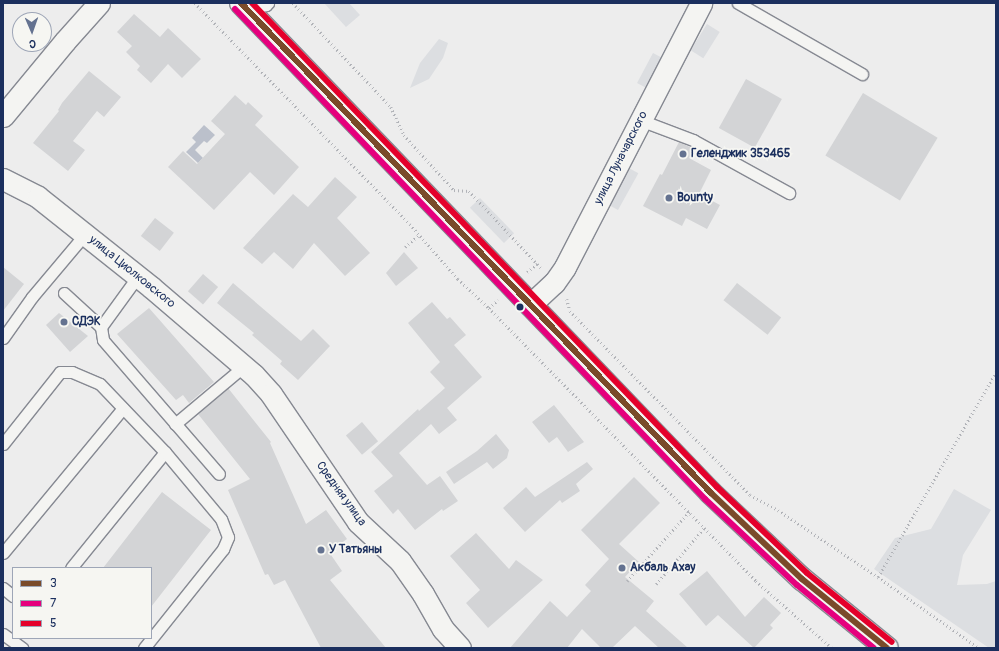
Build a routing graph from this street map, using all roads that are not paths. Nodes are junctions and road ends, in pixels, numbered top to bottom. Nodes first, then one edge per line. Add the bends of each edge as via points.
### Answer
1 (99, 3) edge
2 (268, 3) edge
3 (701, 3) edge
4 (738, 3) edge
5 (243, 5) edge
6 (862, 74) dead end
7 (3, 116) edge
8 (640, 120) junction
9 (3, 178) edge
10 (788, 193) dead end
11 (85, 234) junction
12 (138, 276) junction
13 (64, 293) dead end
14 (530, 305) junction
15 (101, 327) junction
16 (3, 338) edge
17 (249, 371) junction
18 (123, 408) junction
19 (176, 424) junction
20 (3, 444) edge
21 (165, 452) junction
22 (218, 474) dead end
23 (3, 553) edge
24 (72, 567) edge
25 (3, 588) edge
26 (12, 595) edge
27 (152, 638) edge
28 (151, 639) edge
29 (9, 640) edge
30 (22, 648) edge
31 (144, 648) edge
32 (460, 648) edge
33 (887, 648) edge

1 - 7 street
2 - 5 lane
3 - 8 street, улица Луначарского
4 - 6 lane
5 - 14 main road
8 - 10 lane via 694,140
8 - 14 street, улица Луначарского via 565,267 554,283
9 - 11 street, улица Циолковского via 38,197
11 - 12 street, улица Циолковского
11 - 16 lane via 32,297
12 - 15 lane
12 - 17 street, улица Циолковского
13 - 15 lane
14 - 33 main road via 711,493 767,547
15 - 19 lane via 103,340
17 - 19 lane
17 - 32 street, Средняя улица via 271,394 358,522 400,561 443,629
18 - 20 lane via 100,384 72,372 60,372
18 - 21 lane
18 - 23 lane
19 - 22 lane
21 - 24 lane
21 - 27 lane via 221,519 228,537 223,549
25 - 26 lane
28 - 31 lane
29 - 30 lane

